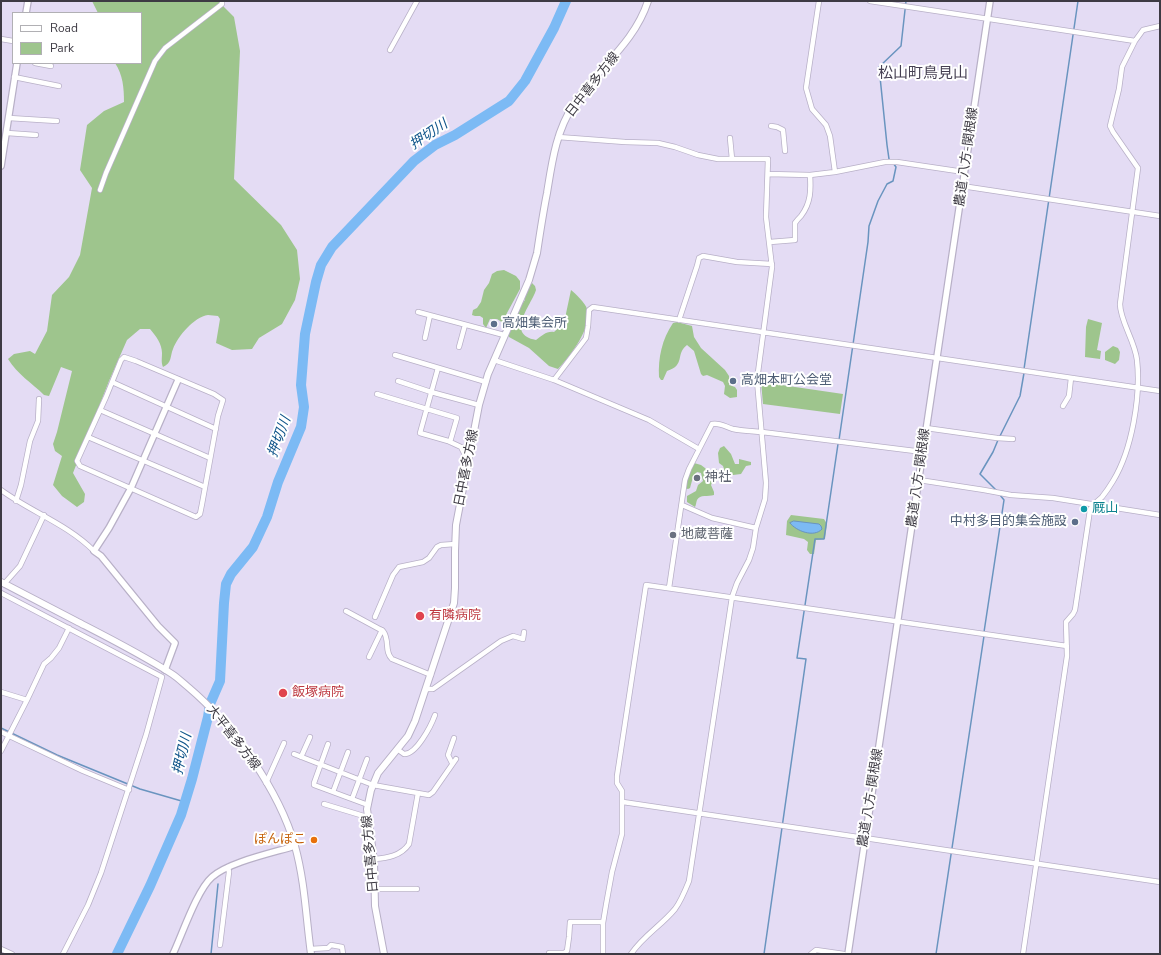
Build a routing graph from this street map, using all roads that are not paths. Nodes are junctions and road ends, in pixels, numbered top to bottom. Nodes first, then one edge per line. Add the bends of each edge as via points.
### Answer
1 (28, 1) edge
2 (222, 1) edge
3 (417, 1) edge
4 (648, 1) edge
5 (818, 1) edge
6 (870, 1) edge
7 (990, 1) edge
8 (26, 12) edge
9 (987, 18) junction
10 (1160, 26) edge
11 (1, 39) edge
12 (12, 41) edge
13 (1135, 41) junction
14 (390, 50) dead end
15 (17, 64) edge
16 (40, 64) edge
17 (51, 66) dead end
18 (14, 76) junction
19 (59, 86) dead end
20 (9, 118) junction
21 (57, 121) dead end
22 (771, 126) dead end
23 (7, 133) junction
24 (36, 135) dead end
25 (558, 136) junction
26 (730, 138) dead end
27 (784, 151) dead end
28 (732, 159) junction
29 (1, 166) edge
30 (835, 172) junction
31 (964, 172) junction
32 (768, 174) junction
33 (810, 175) junction
34 (962, 186) junction
35 (100, 190) dead end
36 (1133, 212) junction
37 (1160, 216) edge
38 (770, 242) junction
39 (772, 264) junction
40 (418, 312) dead end
41 (430, 315) junction
42 (678, 320) junction
43 (465, 325) junction
44 (763, 333) junction
45 (504, 335) junction
46 (425, 338) dead end
47 (459, 347) dead end
48 (395, 355) dead end
49 (936, 358) junction
50 (494, 360) junction
51 (438, 368) junction
52 (1072, 378) junction
53 (178, 380) junction
54 (554, 380) junction
55 (398, 381) dead end
56 (112, 382) junction
57 (486, 382) junction
58 (1137, 388) junction
59 (1160, 391) edge
60 (431, 392) junction
61 (377, 394) dead end
62 (39, 399) dead end
63 (480, 405) junction
64 (166, 406) junction
65 (1063, 406) dead end
66 (427, 408) junction
67 (100, 410) junction
68 (926, 428) junction
69 (216, 429) junction
70 (762, 432) junction
71 (155, 434) junction
72 (88, 437) junction
73 (1012, 439) dead end
74 (450, 442) junction
75 (699, 449) junction
76 (923, 452) junction
77 (469, 456) junction
78 (210, 458) junction
79 (143, 461) junction
80 (919, 480) junction
81 (205, 487) junction
82 (131, 488) junction
83 (1, 490) edge
84 (16, 500) junction
85 (682, 505) junction
86 (1092, 505) junction
87 (44, 515) junction
88 (1160, 515) edge
89 (756, 528) junction
90 (455, 544) junction
91 (94, 550) junction
92 (2, 583) edge
93 (669, 588) junction
94 (1, 593) edge
95 (732, 597) junction
96 (346, 611) dead end
97 (375, 616) dead end
98 (898, 621) junction
99 (69, 628) junction
100 (382, 630) junction
101 (524, 632) dead end
102 (1067, 646) junction
103 (369, 658) dead end
104 (165, 670) junction
105 (431, 675) junction
106 (426, 689) junction
107 (1, 692) edge
108 (27, 700) junction
109 (436, 715) dead end
110 (1, 732) edge
111 (8, 736) junction
112 (310, 737) dead end
113 (454, 738) dead end
114 (284, 743) dead end
115 (328, 744) dead end
116 (397, 749) junction
117 (1, 752) edge
118 (348, 752) dead end
119 (294, 754) dead end
120 (302, 757) junction
121 (456, 758) dead end
122 (367, 759) dead end
123 (452, 763) junction
124 (321, 764) junction
125 (340, 772) junction
126 (359, 779) junction
127 (266, 783) junction
128 (373, 785) junction
129 (129, 790) junction
130 (333, 792) junction
131 (418, 793) junction
132 (352, 799) junction
133 (623, 802) junction
134 (324, 804) dead end
135 (368, 805) junction
136 (699, 814) junction
137 (367, 817) junction
138 (865, 839) junction
139 (295, 846) junction
140 (374, 859) junction
141 (1036, 864) junction
142 (228, 867) junction
143 (1160, 882) edge
144 (375, 889) junction
145 (417, 889) dead end
146 (603, 922) junction
147 (220, 945) dead end
148 (1, 949) edge
149 (310, 951) edge
150 (549, 953) dead end
151 (12, 954) edge
152 (63, 954) edge
153 (173, 954) edge
154 (343, 954) edge
155 (384, 954) edge
156 (603, 954) edge
157 (631, 954) edge
158 (811, 954) edge
159 (844, 954) edge
160 (848, 954) edge
161 (1023, 954) edge

1 - 8 street
2 - 35 street via 222,4 165,48 156,61
3 - 14 street
4 - 25 main road, 日中喜多方線 via 633,34 575,103
5 - 30 street via 806,88 812,109 826,125 830,136
6 - 9 street
7 - 9 street, 農道 八方-関根線
9 - 13 street
9 - 31 street, 農道 八方-関根線
10 - 13 street via 1143,30
11 - 12 street
13 - 36 street via 1122,67 1110,126 1138,168
15 - 18 street
16 - 17 street
18 - 19 street
18 - 20 street
20 - 21 street
20 - 23 street
22 - 27 street via 783,130
23 - 24 street
23 - 29 street
25 - 28 street via 658,142 698,155
25 - 45 main road, 日中喜多方線 via 537,253 529,280
26 - 28 street
28 - 32 street via 768,158
30 - 31 street via 885,162
30 - 33 street
31 - 34 street, 農道 八方-関根線
32 - 33 street
32 - 38 street via 766,204
33 - 38 street via 810,199 795,223 795,240
34 - 36 street
34 - 49 street, 農道 八方-関根線
36 - 37 street
36 - 58 street via 1120,311 1137,359
38 - 39 street
39 - 42 street via 737,262 703,256 699,258
39 - 44 street
40 - 41 street
41 - 43 street
41 - 46 street
42 - 44 street
42 - 54 street via 593,308 589,310 586,338
43 - 45 street
43 - 47 street
44 - 49 street
44 - 70 street via 757,380
45 - 50 main road, 日中喜多方線
48 - 51 street
49 - 52 street
49 - 68 street, 農道 八方-関根線
50 - 54 street
50 - 57 main road, 日中喜多方線
51 - 57 street
51 - 60 street
52 - 58 street
52 - 65 street via 1069,396
53 - 56 street via 124,357
53 - 64 street
53 - 69 street via 223,400
54 - 75 street via 649,420
55 - 60 street
56 - 64 street
56 - 67 street
57 - 63 main road, 日中喜多方線
58 - 59 street
58 - 86 street via 1131,435 1124,459 1102,497
60 - 63 street
60 - 66 street
61 - 66 street
62 - 84 street via 38,421 30,441
63 - 77 main road, 日中喜多方線
64 - 69 street
64 - 71 street
66 - 74 street via 457,418
66 - 74 street via 420,433
67 - 71 street
67 - 72 street
68 - 73 street
68 - 76 street, 農道 八方-関根線
69 - 78 street
70 - 75 street via 712,424
70 - 76 street
70 - 89 street via 766,483 765,499
71 - 78 street
71 - 79 street
72 - 79 street
72 - 82 street via 77,461 80,466
74 - 77 street via 461,447 465,455
75 - 85 street via 685,480
76 - 80 street, 農道 八方-関根線
77 - 90 main road, 日中喜多方線
78 - 81 street
79 - 81 street
79 - 82 street
80 - 86 street
80 - 98 street, 農道 八方-関根線
81 - 82 street via 200,514 196,517
82 - 91 street
83 - 84 street
84 - 87 street
85 - 89 street via 712,518
85 - 93 street
86 - 88 street
86 - 102 street via 1075,610 1066,622
87 - 91 street via 81,538
87 - 92 street via 20,566
89 - 95 street via 749,560
90 - 97 street via 437,546 423,562 399,567
90 - 105 main road, 日中喜多方線 via 454,602
91 - 104 street via 175,643
92 - 104 main road, 大平喜多方線 via 121,644
93 - 95 street
93 - 133 street via 646,585 617,776
94 - 99 street
95 - 98 street
95 - 136 street
96 - 100 street
98 - 102 street
98 - 138 street, 農道 八方-関根線
99 - 108 street via 60,648 44,664
99 - 129 street via 162,677
100 - 103 street
100 - 105 street via 386,634 390,657
101 - 106 street via 523,638 513,636 501,641 433,689
102 - 141 street
104 - 127 main road, 大平喜多方線 via 203,700 232,733
105 - 106 main road, 日中喜多方線
106 - 116 main road, 日中喜多方線 via 408,736
107 - 108 street
108 - 111 street
109 - 116 street via 410,753 404,754
110 - 111 street
111 - 117 street
111 - 129 street
112 - 120 street
113 - 123 street via 448,755
114 - 127 street
115 - 124 street
116 - 128 main road, 日中喜多方線 via 378,773
118 - 125 street
119 - 120 street
120 - 124 street
121 - 123 street
122 - 126 street
123 - 131 street via 430,795
124 - 125 street
124 - 130 street via 314,785
125 - 126 street
125 - 130 street
126 - 128 street
126 - 132 street
127 - 139 main road, 大平喜多方線 via 284,814
128 - 131 street
128 - 135 main road, 日中喜多方線
129 - 152 street via 101,873
130 - 132 street
131 - 140 street via 409,844 394,856
132 - 135 street
133 - 136 street
133 - 146 street via 622,834
134 - 137 street
135 - 137 main road, 日中喜多方線
136 - 138 street
136 - 157 street via 689,881 684,894 674,909 639,942
137 - 140 main road, 日中喜多方線
138 - 141 street
138 - 160 street, 農道 八方-関根線
139 - 142 street
139 - 149 main road, 大平喜多方線 via 304,883
140 - 144 main road, 日中喜多方線
141 - 143 street
141 - 161 street
142 - 147 street
142 - 153 street via 210,878 203,888
144 - 145 street
144 - 155 main road, 日中喜多方線
146 - 150 street via 570,922 567,951
146 - 156 street
148 - 151 street
149 - 154 street via 328,948 331,945 342,947
158 - 159 street via 816,950

